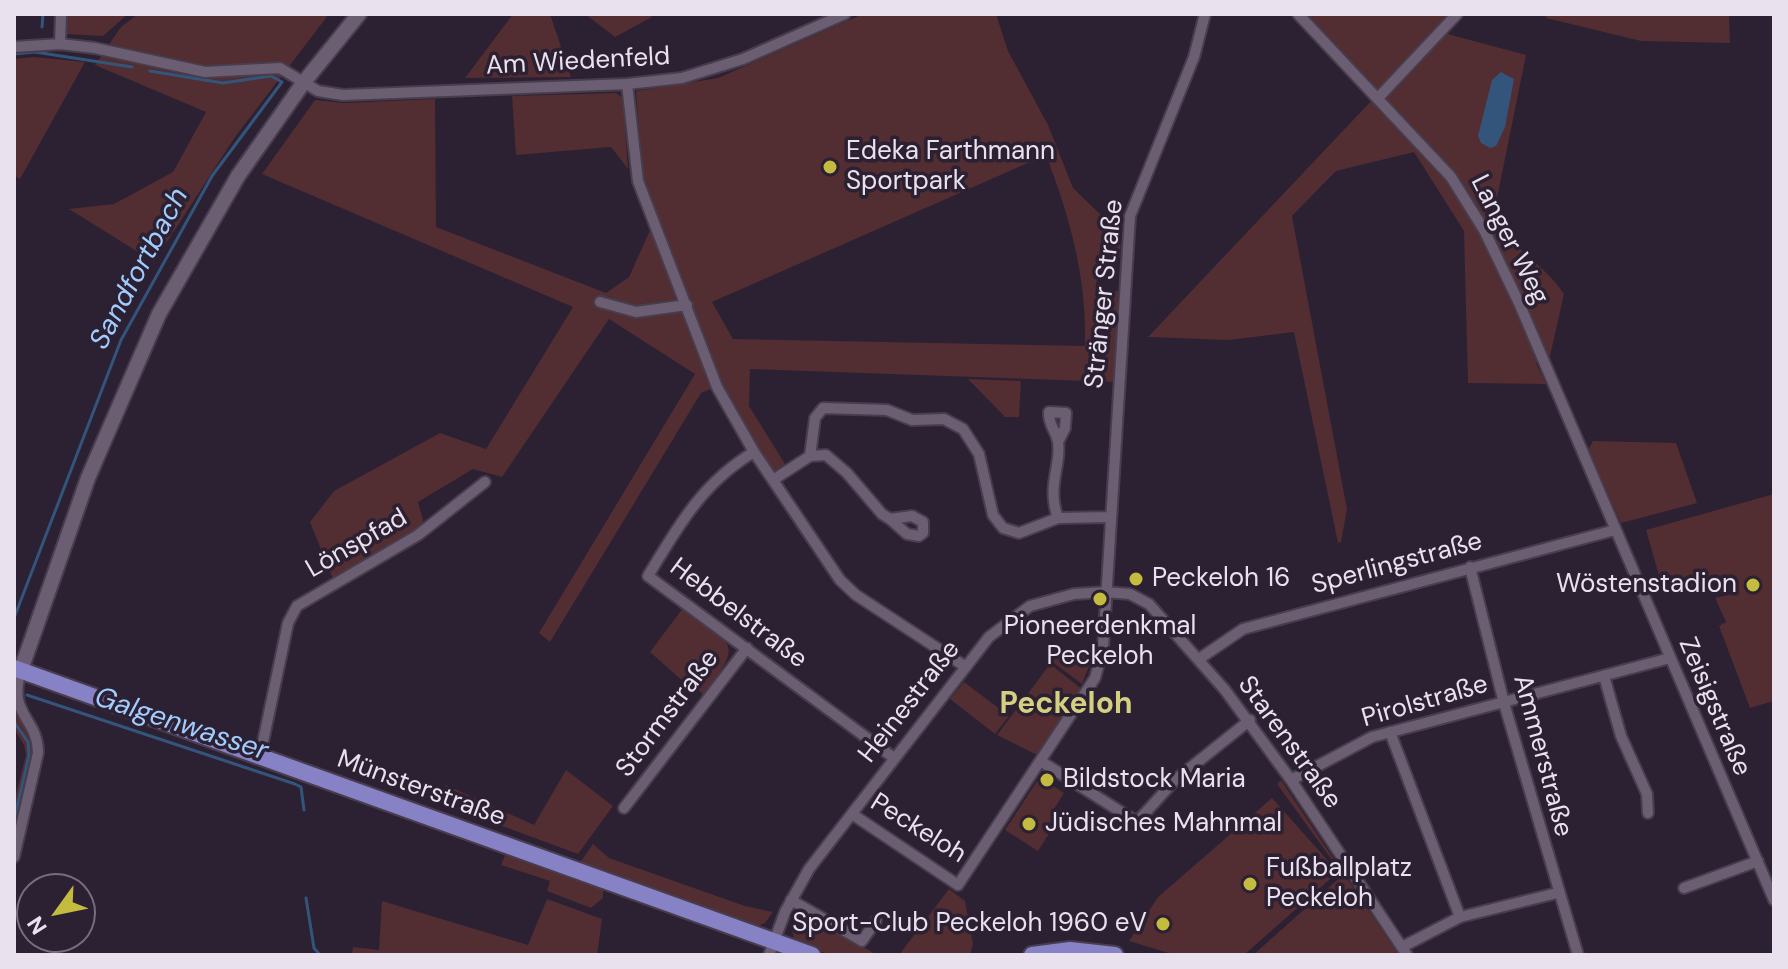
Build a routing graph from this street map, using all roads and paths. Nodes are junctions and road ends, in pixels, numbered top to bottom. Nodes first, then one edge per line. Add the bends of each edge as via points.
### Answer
1 (61, 14) edge
2 (359, 14) edge
3 (845, 14) edge
4 (1205, 14) edge
5 (1298, 14) edge
6 (1457, 14) edge
7 (60, 44) junction
8 (14, 47) edge
9 (304, 82) junction
10 (627, 84) junction
11 (1378, 98) junction
12 (600, 302) dead end
13 (687, 305) junction
14 (1058, 442) dead end
15 (754, 452) junction
16 (810, 456) junction
17 (773, 480) junction
18 (485, 482) dead end
19 (1110, 517) junction
20 (1058, 518) junction
21 (890, 519) dead end
22 (1615, 530) junction
23 (1470, 567) junction
24 (1106, 592) junction
25 (747, 648) junction
26 (1670, 658) junction
27 (1199, 659) junction
28 (966, 667) junction
29 (18, 669) edge
30 (1604, 676) junction
31 (1504, 703) junction
32 (1250, 720) junction
33 (1390, 732) junction
34 (260, 756) junction
35 (894, 758) junction
36 (1042, 762) junction
37 (1291, 780) junction
38 (624, 808) dead end
39 (1648, 813) dead end
40 (852, 814) junction
41 (14, 857) edge
42 (1758, 861) junction
43 (1684, 888) dead end
44 (1557, 893) junction
45 (791, 900) junction
46 (1774, 900) edge
47 (1460, 917) junction
48 (876, 921) dead end
49 (772, 948) edge
50 (1404, 951) edge
51 (812, 955) edge
52 (1032, 955) edge
53 (1115, 955) edge
54 (1578, 955) edge

1 - 7 street
2 - 9 main road
3 - 10 street, Am Wiedenfeld via 719,68
4 - 19 street, Stränger Straße via 1194,57 1130,216
5 - 11 street, Langer Weg
6 - 11 street
7 - 8 street, Am Wiedenfeld
7 - 9 street, Am Wiedenfeld via 205,72 280,68
9 - 10 street, Am Wiedenfeld via 318,91 343,95
9 - 29 main road via 238,176 159,314 88,478
10 - 13 street via 638,181
11 - 22 street, Langer Weg via 1451,177 1484,230
12 - 13 street via 636,312
13 - 15 street via 717,387
14 - 20 street via 1052,479
15 - 17 street
15 - 25 street, Hebbelstraße via 711,482 648,576
16 - 17 street
16 - 20 street via 815,418 823,408 944,419 963,429 979,454 993,515 1003,528 1019,533
16 - 21 street via 826,455
17 - 28 street via 840,580
18 - 34 street, Lönspfad via 418,535 297,606 288,623
19 - 20 street
19 - 24 street, Stränger Straße
22 - 23 street, Sperlingstraße
22 - 26 street, Zeisigstraße
23 - 27 street, Sperlingstraße via 1243,629
23 - 31 street, Ammerstraße
24 - 27 street, Starenstraße via 1130,594 1149,604
24 - 28 street, Heinestraße via 1062,596 1030,606 1000,626
24 - 36 street, Peckeloh via 1103,649 1095,678
25 - 35 street, Hebbelstraße
25 - 38 street, Stormstraße
26 - 30 street, Pirolstraße
26 - 42 street, Zeisigstraße
27 - 32 street, Starenstraße
28 - 35 street, Heinestraße
29 - 34 main road, Münsterstraße
29 - 41 street via 18,704 37,738 38,753
30 - 31 street, Pirolstraße
30 - 39 street via 1621,736 1647,794
31 - 33 street, Pirolstraße
31 - 44 street, Ammerstraße
32 - 36 street via 1175,780 1137,822
32 - 37 street, Starenstraße
33 - 37 street, Pirolstraße via 1338,752
33 - 47 street
34 - 49 main road, Münsterstraße
35 - 40 street, Heinestraße
36 - 40 street, Peckeloh via 958,885
37 - 50 street, Starenstraße
40 - 45 street, Heinestraße
42 - 43 street
42 - 46 street, Zeisigstraße
44 - 47 street
44 - 54 street, Ammerstraße
45 - 48 street via 862,941
45 - 49 street, Heinestraße
47 - 50 street
49 - 51 main road, Münsterstraße
52 - 53 main road via 1070,950

